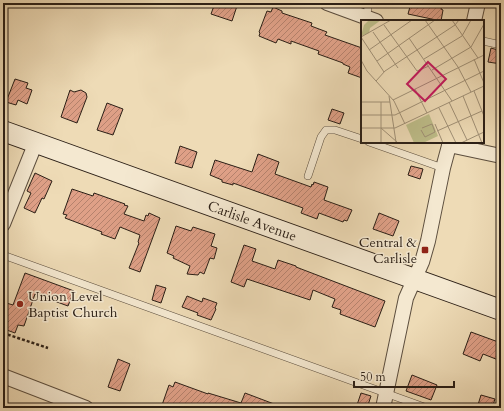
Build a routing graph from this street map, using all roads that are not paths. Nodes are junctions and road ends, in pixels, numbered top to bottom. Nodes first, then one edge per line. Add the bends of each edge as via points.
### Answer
1 (327, 3) edge
2 (369, 3) edge
3 (478, 3) edge
4 (371, 19) edge
5 (474, 20) edge
6 (484, 42) edge
7 (501, 45) edge
8 (3, 131) edge
9 (361, 140) edge
10 (36, 142) junction
11 (372, 143) edge
12 (450, 143) edge
13 (501, 156) edge
14 (443, 168) junction
15 (308, 176) dead end
16 (3, 224) edge
17 (3, 255) edge
18 (414, 279) junction
19 (501, 310) edge
20 (3, 376) edge
21 (386, 394) junction
22 (86, 408) edge
23 (383, 408) edge
24 (427, 408) edge

1 - 4 street
2 - 4 lane
3 - 5 street
6 - 7 lane
8 - 10 street, Carlisle Avenue
9 - 15 lane via 335,130 326,130 321,137
10 - 16 street
10 - 18 street, Carlisle Avenue
11 - 14 lane
12 - 13 street
12 - 14 street
14 - 18 street via 422,262
17 - 21 lane
18 - 19 street, Carlisle Avenue
18 - 21 street via 406,298
20 - 22 street
21 - 23 street
21 - 24 lane

